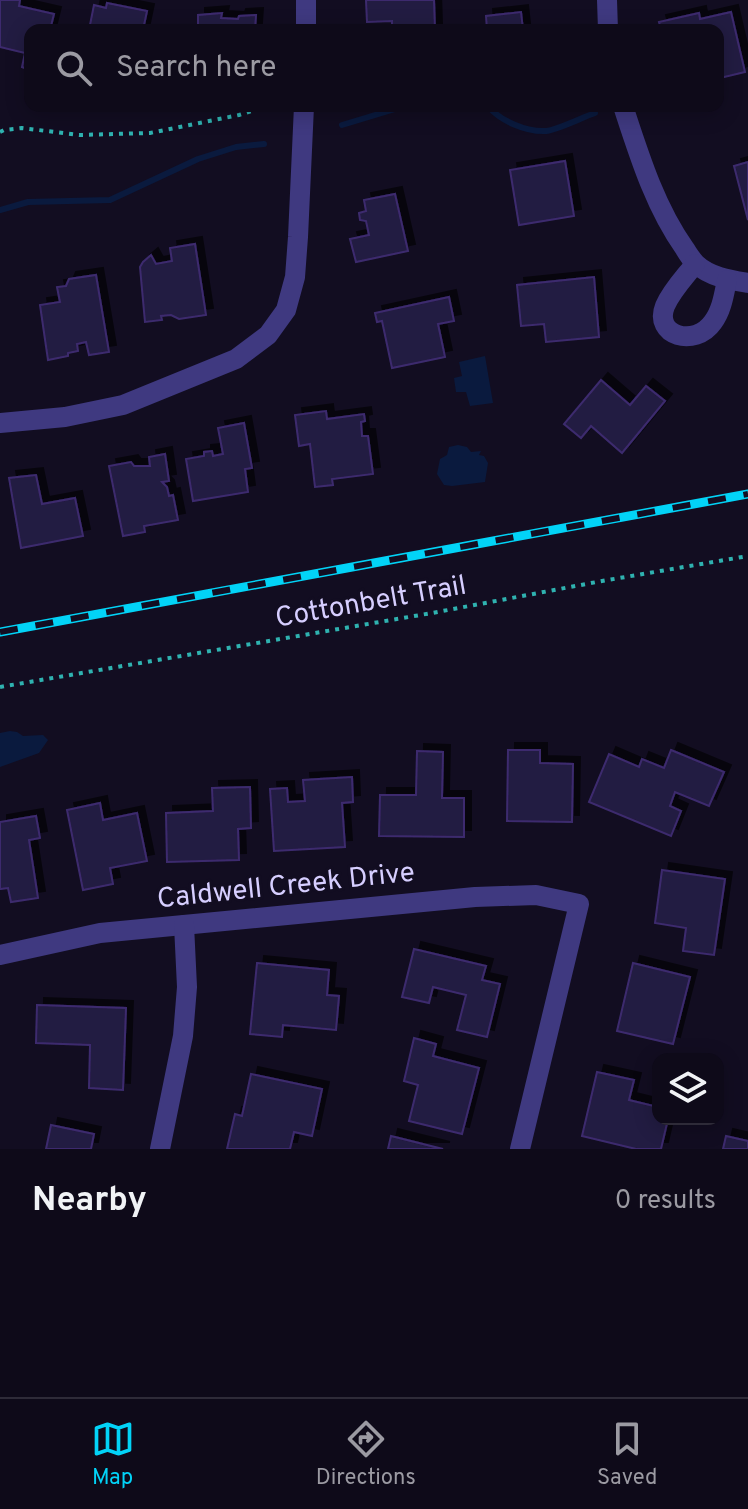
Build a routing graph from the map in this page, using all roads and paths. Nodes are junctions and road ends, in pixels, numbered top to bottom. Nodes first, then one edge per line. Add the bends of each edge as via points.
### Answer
1 (306, 0) edge
2 (607, 0) edge
3 (306, 24) edge
4 (608, 24) edge
5 (249, 112) edge
6 (304, 112) edge
7 (625, 112) edge
8 (0, 132) edge
9 (695, 264) junction
10 (738, 282) edge
11 (0, 423) edge
12 (748, 556) edge
13 (0, 687) edge
14 (184, 925) junction
15 (0, 955) edge
16 (160, 1149) edge
17 (520, 1149) edge

1 - 3 street
2 - 4 street
5 - 8 path via 150,133 79,135 22,128
6 - 11 street via 295,277 286,310 268,335 236,359 123,405
7 - 9 street via 669,227
9 - 10 street
9 - 10 street via 665,306 666,326 673,334 693,337 704,331
12 - 13 path, Cottonbelt Trail
14 - 15 street, Caldwell Creek Drive via 100,933
14 - 16 street via 183,1036
14 - 17 street, Caldwell Creek Drive via 475,897 536,895 579,904

